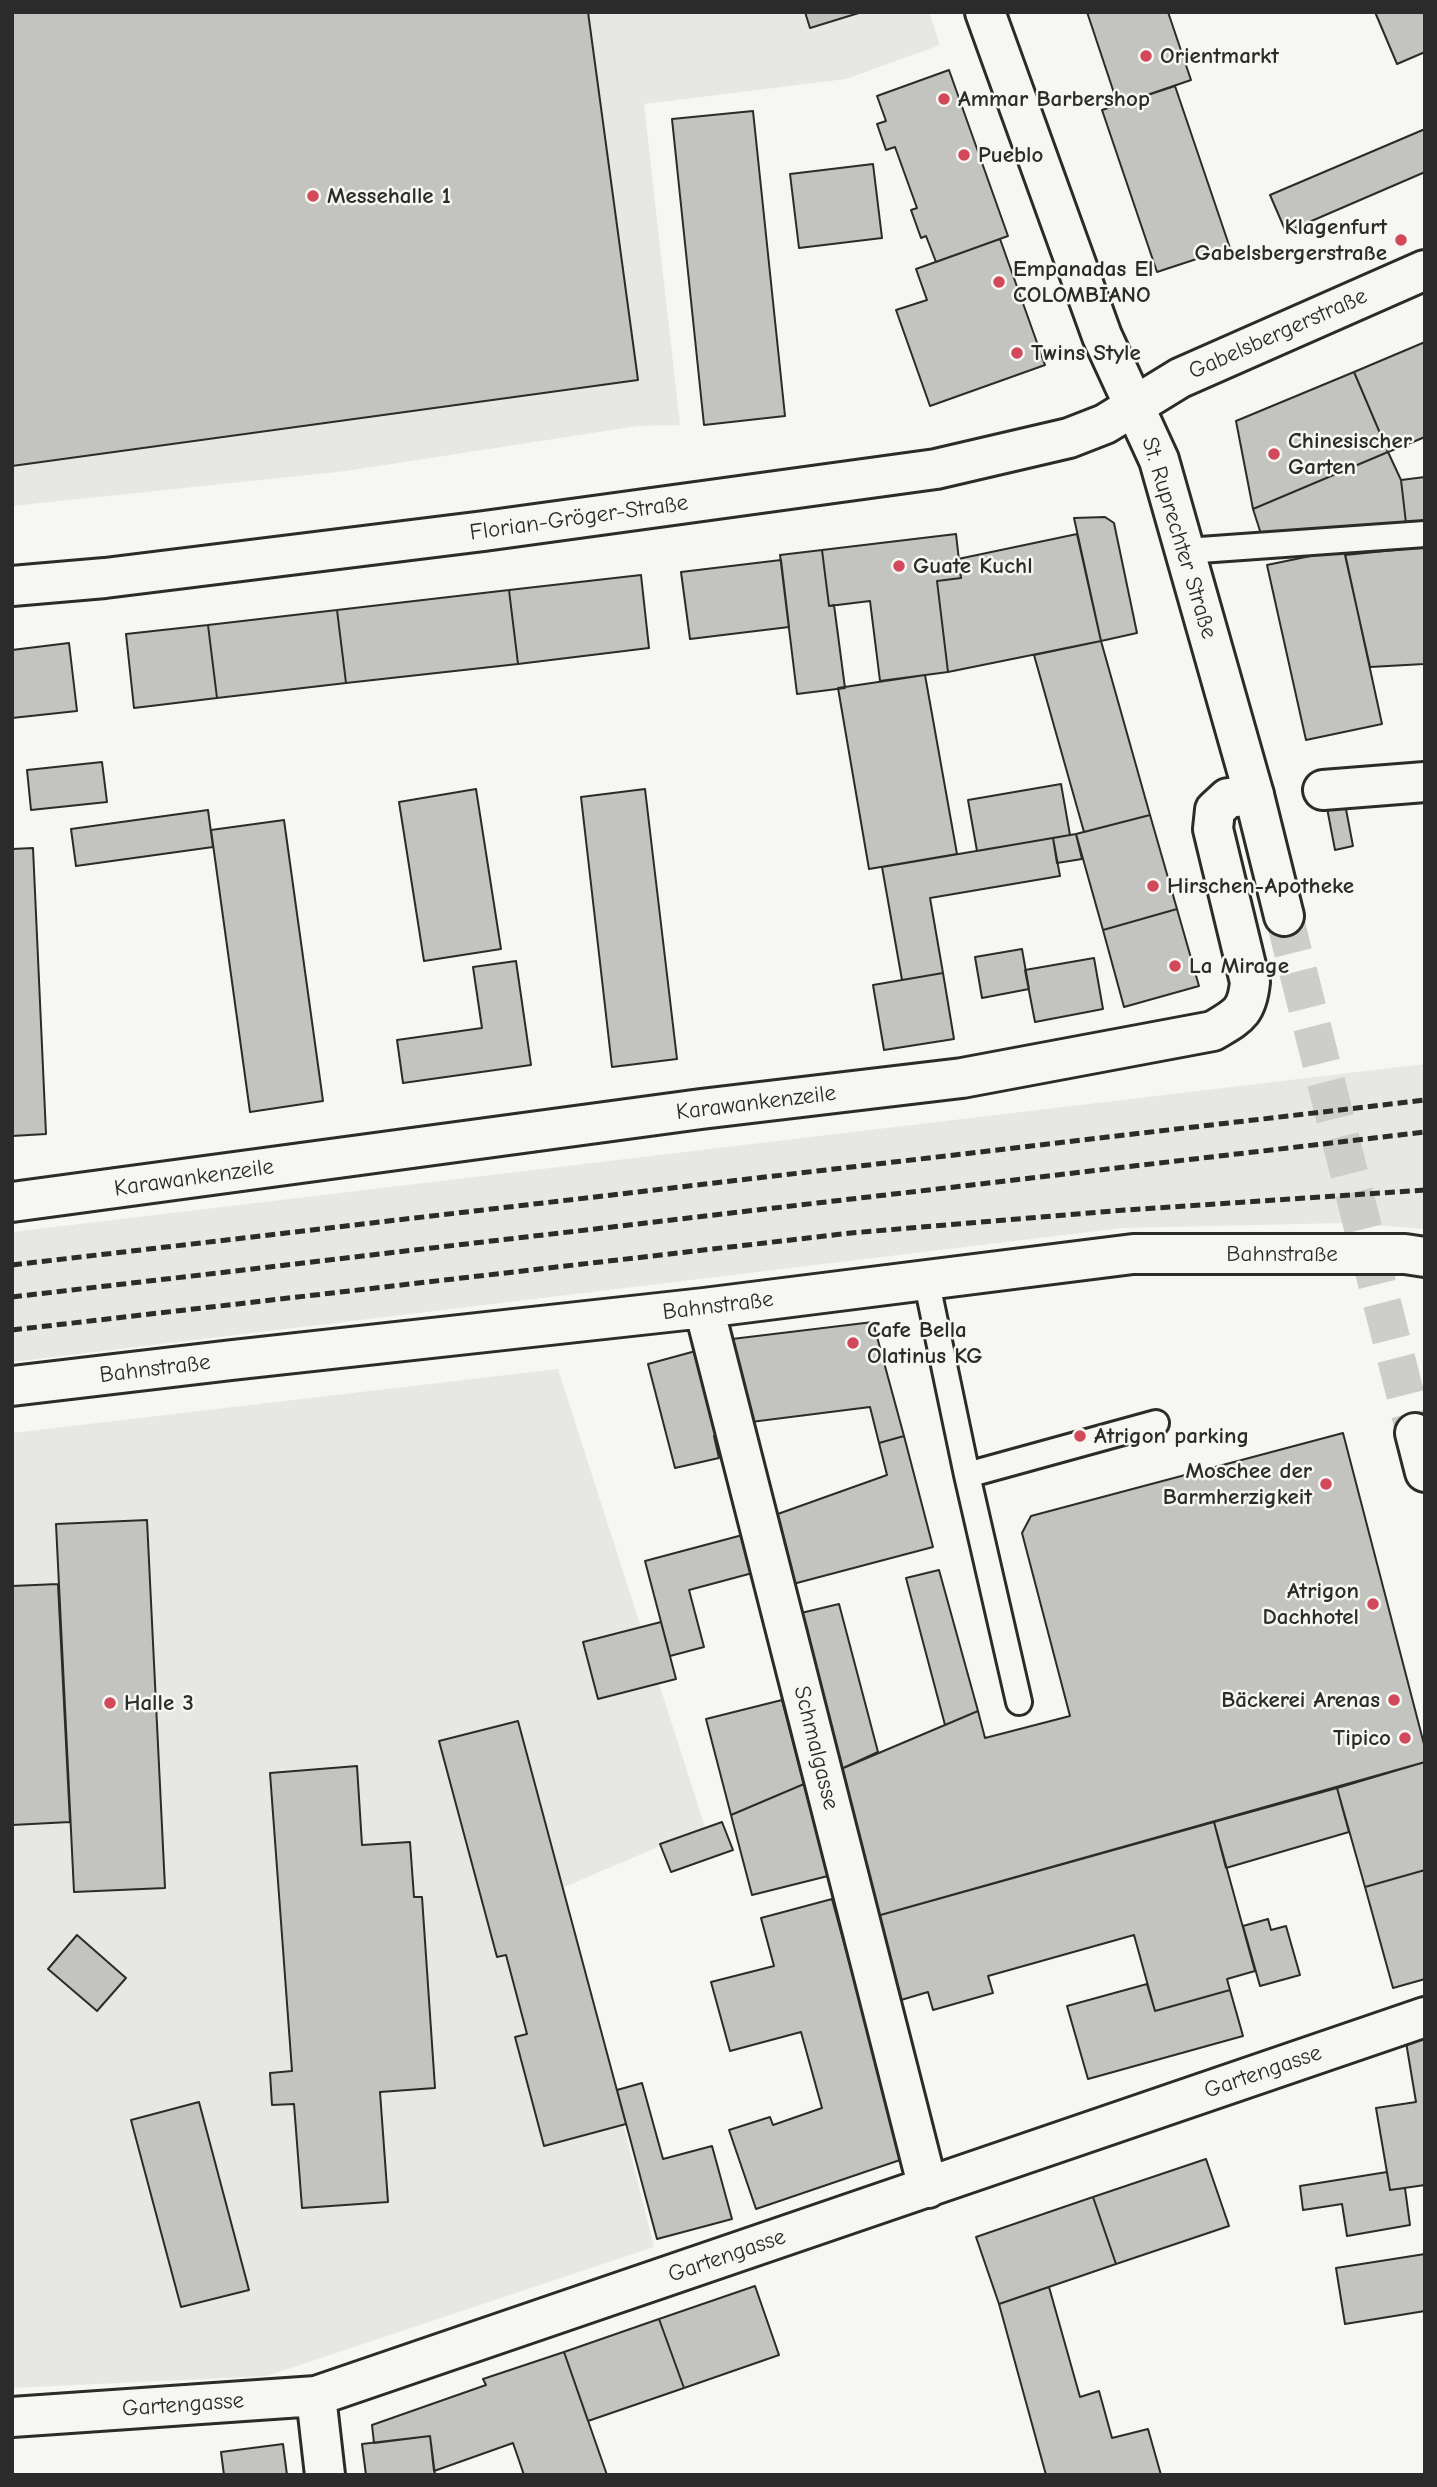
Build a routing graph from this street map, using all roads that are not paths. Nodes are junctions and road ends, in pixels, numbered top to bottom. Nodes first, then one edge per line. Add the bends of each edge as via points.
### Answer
1 (985, 12) edge
2 (1425, 270) edge
3 (1135, 405) junction
4 (1425, 534) edge
5 (1186, 551) junction
6 (12, 586) edge
7 (1425, 782) edge
8 (1323, 790) dead end
9 (1254, 796) junction
10 (1284, 916) tunnel mouth
11 (12, 1202) edge
12 (1425, 1257) edge
13 (926, 1279) junction
14 (704, 1308) junction
15 (12, 1386) edge
16 (1156, 1423) dead end
17 (1415, 1433) tunnel mouth
18 (1425, 1472) edge
19 (967, 1475) junction
20 (1019, 1702) dead end
21 (1425, 2017) edge
22 (928, 2188) junction
23 (316, 2396) junction
24 (12, 2417) edge
25 (325, 2475) edge

1 - 3 street, St. Ruprechter Straße via 1102,336
2 - 3 street, Gabelsbergerstraße via 1180,378
3 - 5 street, St. Ruprechter Straße via 1160,460
3 - 6 street, Florian-Gröger-Straße via 1105,424 1069,438 936,469 484,531
4 - 5 lane
5 - 9 street, St. Ruprechter Straße
7 - 8 street
9 - 10 street, St. Ruprechter Straße
9 - 11 street, Karawankenzeile via 1228,797 1215,810 1213,829 1250,982 1248,1001 1239,1016 1213,1031 962,1078
12 - 13 street, Bahnstraße via 1133,1254
13 - 14 street, Bahnstraße
13 - 19 lane
14 - 15 street, Bahnstraße
14 - 22 street, Schmalgasse
16 - 19 lane
17 - 18 street
19 - 20 lane
21 - 22 street, Gartengasse
22 - 23 street, Gartengasse
23 - 24 street, Gartengasse
23 - 25 street

